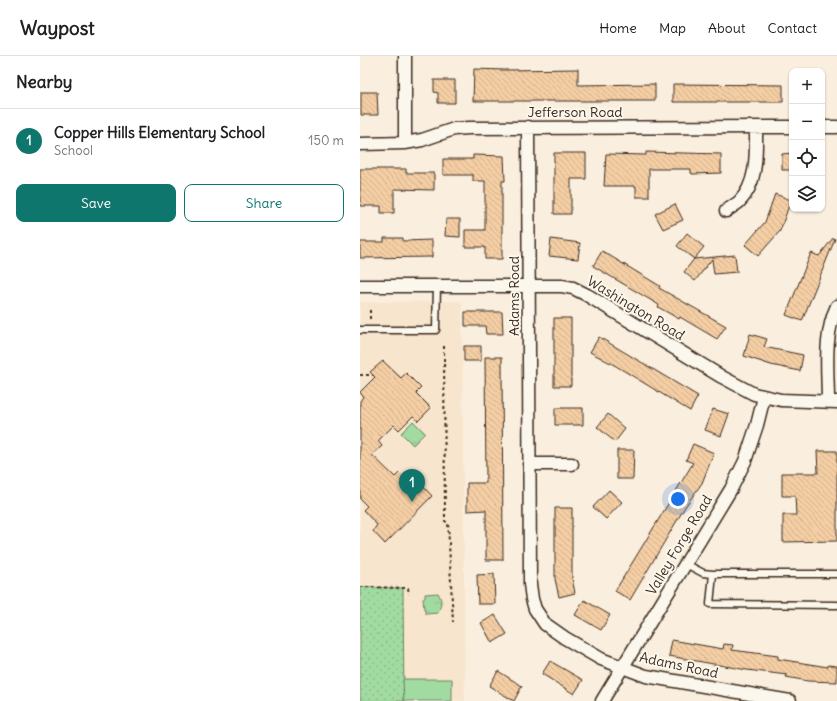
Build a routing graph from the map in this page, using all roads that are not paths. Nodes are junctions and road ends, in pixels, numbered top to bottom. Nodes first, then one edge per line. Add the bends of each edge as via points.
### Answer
1 (405, 56) edge
2 (528, 127) junction
3 (825, 127) edge
4 (837, 127) edge
5 (756, 128) junction
6 (789, 128) edge
7 (405, 143) junction
8 (360, 144) edge
9 (726, 211) dead end
10 (528, 285) junction
11 (360, 286) edge
12 (436, 286) junction
13 (837, 306) edge
14 (360, 330) edge
15 (764, 397) junction
16 (832, 402) edge
17 (529, 464) junction
18 (572, 464) dead end
19 (686, 564) junction
20 (713, 574) junction
21 (837, 574) edge
22 (837, 605) edge
23 (622, 668) junction
24 (602, 701) edge
25 (790, 701) edge

1 - 7 street
2 - 5 street, Jefferson Road
2 - 7 street, Jefferson Road via 454,129
2 - 10 street, Adams Road
3 - 4 street
5 - 6 street, Jefferson Road
5 - 9 street via 755,172 748,189 738,202
7 - 8 street, Jefferson Road
10 - 12 street, Washington Road
10 - 15 street, Washington Road via 573,288 728,380
10 - 17 street, Adams Road
11 - 12 street, Washington Road
12 - 14 lane via 436,330
13 - 16 street via 827,339
15 - 16 street, Washington Road
15 - 19 street, Valley Forge Road via 745,461
17 - 18 street
17 - 23 street, Adams Road via 530,584 535,609 546,624 565,638 601,660
19 - 20 lane via 703,573
19 - 23 street, Valley Forge Road
20 - 21 lane
20 - 22 lane via 710,604
23 - 24 street, Valley Forge Road
23 - 25 street, Adams Road via 646,676

